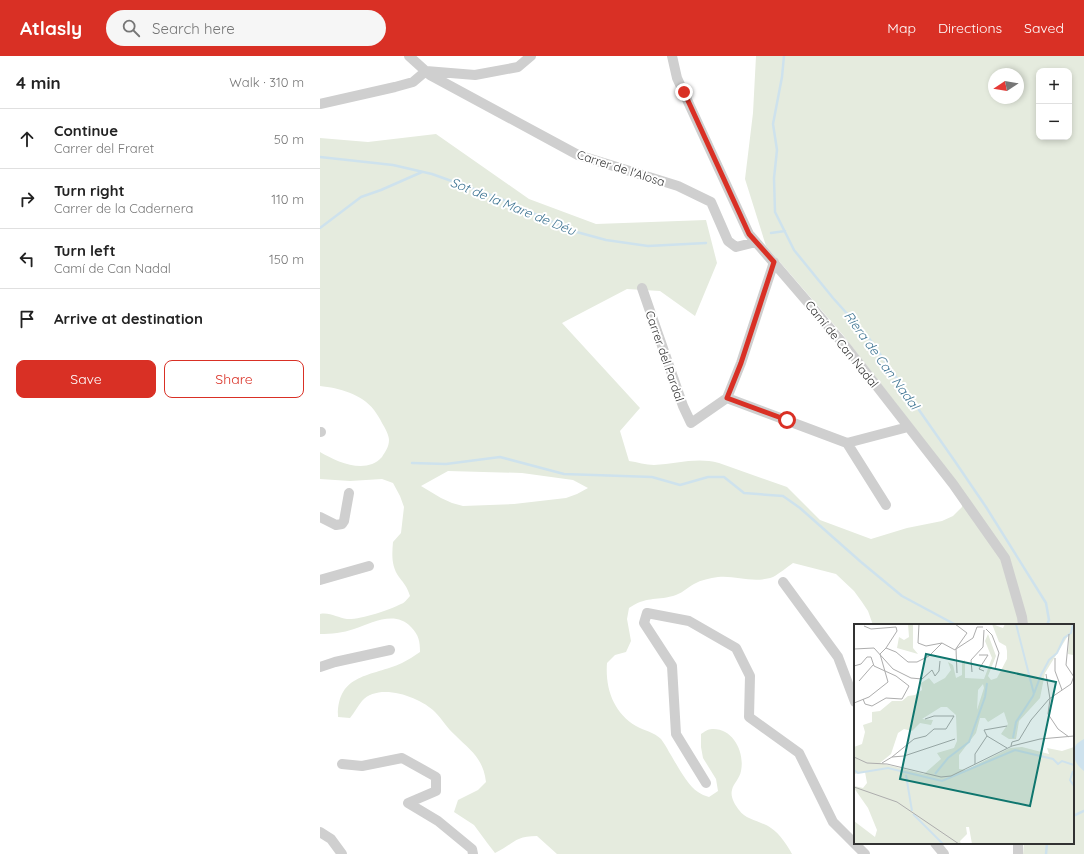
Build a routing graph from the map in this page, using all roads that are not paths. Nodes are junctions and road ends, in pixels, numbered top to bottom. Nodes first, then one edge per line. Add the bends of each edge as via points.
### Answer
1 (409, 56) edge
2 (531, 56) edge
3 (672, 56) edge
4 (426, 71) junction
5 (320, 104) edge
6 (756, 242) junction
7 (774, 262) junction
8 (642, 288) dead end
9 (727, 398) junction
10 (908, 427) junction
11 (847, 443) junction
12 (349, 493) dead end
13 (886, 505) dead end
14 (320, 517) edge
15 (369, 566) dead end
16 (320, 580) edge
17 (783, 582) dead end
18 (1022, 624) edge
19 (390, 650) dead end
20 (320, 668) edge
21 (854, 699) edge
22 (342, 764) dead end
23 (706, 783) dead end
24 (320, 832) edge
25 (854, 843) edge
26 (855, 844) edge
27 (936, 844) edge
28 (342, 854) edge
29 (473, 854) edge
30 (866, 854) edge
31 (944, 854) edge

1 - 4 street, Carrer de l'Alosa
2 - 4 street via 518,67 475,75
3 - 6 street, Camí de Can Nadal via 677,78 749,234
4 - 5 street via 413,82 395,88
4 - 6 street, Carrer de l'Alosa via 578,156 678,186 711,202 728,241 736,246
6 - 7 street, Camí de Can Nadal
7 - 9 street
7 - 10 street, Camí de Can Nadal via 847,348
8 - 9 street, Carrer del Pardal via 691,423
9 - 11 street
10 - 11 street
10 - 18 street, Camí de Can Nadal via 953,484 1005,558
11 - 13 street
12 - 14 street via 342,524 336,525
15 - 16 street
17 - 21 street via 838,657
19 - 20 street
22 - 29 street via 362,766 402,758 436,777 436,791 408,803 438,821 472,849
23 - 25 street via 676,734 672,666 644,623 647,613 689,621 736,648 750,676 749,717 799,753 832,822
24 - 28 street via 330,839
26 - 30 street
27 - 31 street

